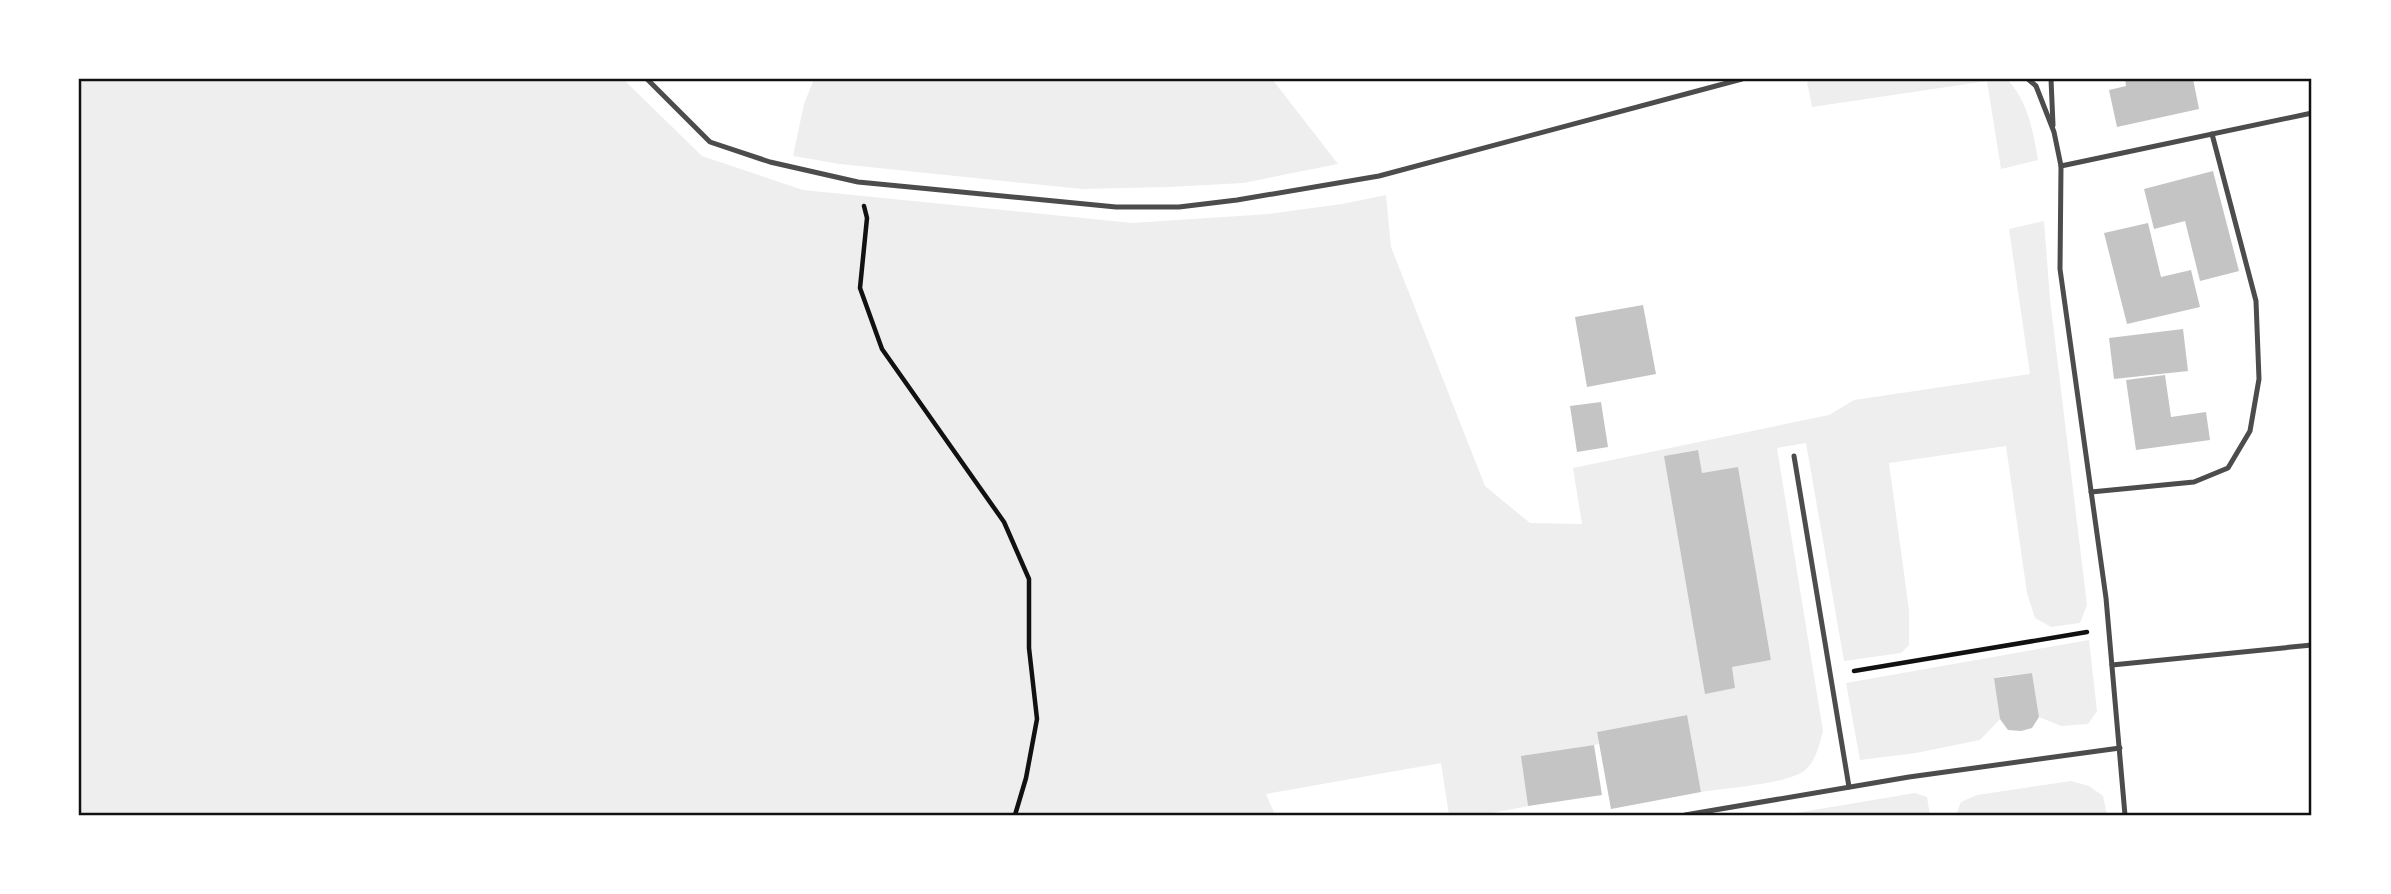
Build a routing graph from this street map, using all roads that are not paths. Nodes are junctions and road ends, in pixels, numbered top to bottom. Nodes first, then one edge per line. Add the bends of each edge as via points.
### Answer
1 (647, 79) edge
2 (1742, 79) edge
3 (2028, 79) edge
4 (2052, 79) edge
5 (2312, 113) edge
6 (2054, 132) junction
7 (2213, 134) junction
8 (2061, 166) junction
9 (1794, 456) dead end
10 (2091, 492) junction
11 (2312, 645) edge
12 (2112, 665) junction
13 (2120, 748) junction
14 (1849, 787) junction
15 (1716, 813) edge
16 (1685, 815) edge
17 (2125, 815) edge

1 - 2 lane via 710,142 770,162 858,182 1116,207 1203,204 1379,176
3 - 6 lane via 2036,86
4 - 6 lane
5 - 7 lane
6 - 8 lane
7 - 8 lane
7 - 10 lane via 2256,301 2259,379 2250,430 2228,468 2194,482
8 - 10 lane via 2060,269
9 - 14 lane
10 - 12 lane
11 - 12 lane
12 - 13 lane
13 - 14 lane
13 - 17 lane
14 - 15 lane
15 - 16 lane

